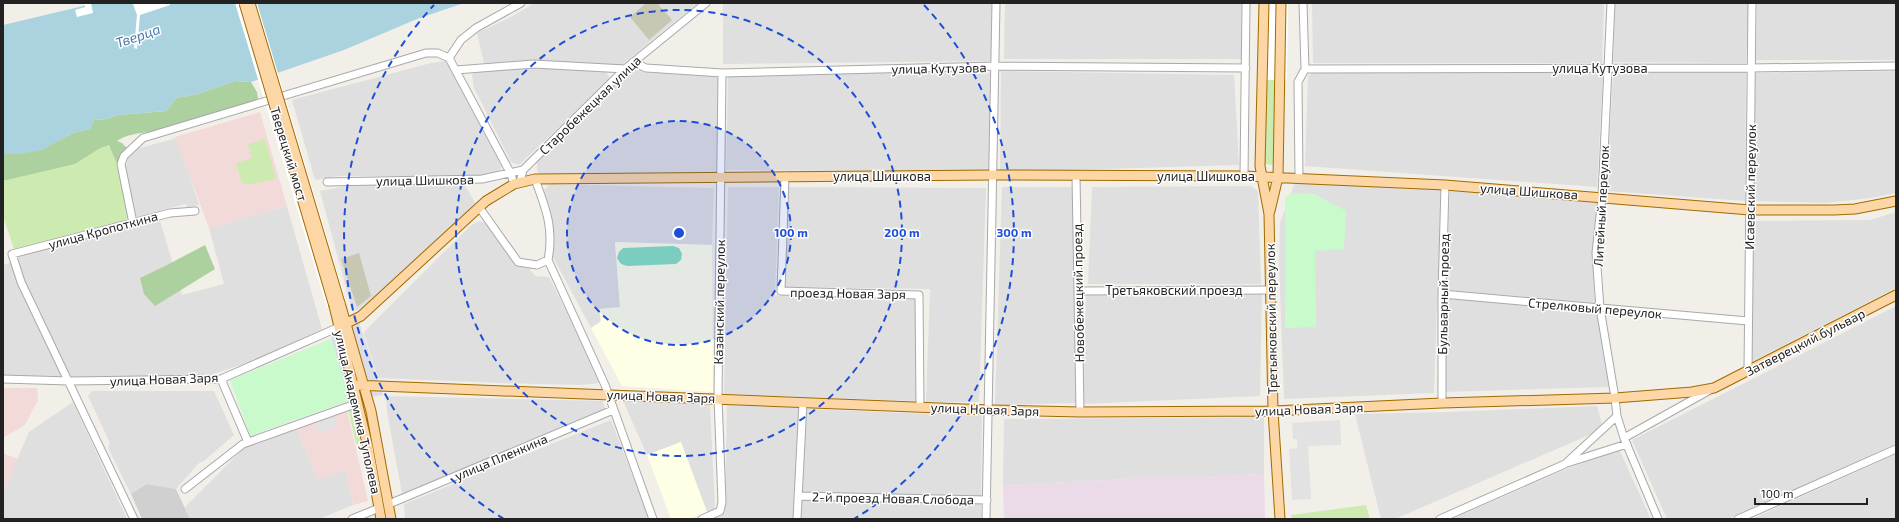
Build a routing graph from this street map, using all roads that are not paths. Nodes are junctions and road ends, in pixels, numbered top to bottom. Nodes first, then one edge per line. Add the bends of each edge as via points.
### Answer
1 (244, 3) edge
2 (250, 3) edge
3 (521, 3) edge
4 (706, 3) edge
5 (996, 3) edge
6 (1246, 3) edge
7 (1264, 3) edge
8 (1281, 3) edge
9 (1303, 3) edge
10 (1611, 3) edge
11 (1752, 3) edge
12 (449, 58) junction
13 (633, 62) junction
14 (996, 66) junction
15 (1896, 66) edge
16 (1246, 68) junction
17 (1608, 68) junction
18 (1751, 68) junction
19 (625, 69) junction
20 (1305, 69) junction
21 (456, 70) junction
22 (722, 73) junction
23 (523, 170) junction
24 (511, 174) junction
25 (993, 175) junction
26 (1076, 175) junction
27 (785, 176) junction
28 (1244, 176) junction
29 (1262, 176) junction
30 (1278, 177) junction
31 (1299, 177) junction
32 (720, 178) junction
33 (535, 179) junction
34 (327, 182) dead end
35 (517, 183) junction
36 (1445, 185) junction
37 (1602, 197) junction
38 (1896, 201) edge
39 (480, 207) junction
40 (1750, 210) junction
41 (195, 211) dead end
42 (1269, 214) junction
43 (133, 223) junction
44 (548, 260) junction
45 (1270, 290) junction
46 (1078, 291) junction
47 (1442, 294) junction
48 (1896, 295) edge
49 (337, 305) junction
50 (1600, 308) junction
51 (1748, 321) junction
52 (343, 325) junction
53 (1748, 371) junction
54 (3, 379) edge
55 (221, 379) junction
56 (69, 381) junction
57 (83, 381) junction
58 (354, 385) junction
59 (364, 386) junction
60 (1714, 388) junction
61 (608, 394) junction
62 (718, 398) junction
63 (1616, 398) junction
64 (78, 401) junction
65 (803, 402) junction
66 (358, 403) junction
67 (1442, 403) junction
68 (920, 407) junction
69 (370, 408) junction
70 (613, 410) junction
71 (990, 410) junction
72 (1273, 411) junction
73 (1080, 412) junction
74 (1617, 416) junction
75 (1625, 441) junction
76 (248, 442) junction
77 (1896, 449) edge
78 (1565, 464) junction
79 (185, 489) dead end
80 (798, 496) junction
81 (987, 500) junction
82 (389, 504) junction
83 (379, 508) junction
84 (134, 519) edge
85 (352, 519) edge
86 (381, 519) edge
87 (391, 519) edge
88 (652, 519) edge
89 (702, 519) edge
90 (797, 519) edge
91 (986, 519) edge
92 (1280, 519) edge
93 (1440, 519) edge
94 (1658, 519) edge
95 (1738, 519) edge

1 - 49 main road, Тверецкий мост, bridge
2 - 49 main road, Тверецкий мост, bridge
3 - 12 street via 476,28 461,40
4 - 13 street, Старобежецкая улица
5 - 14 street
6 - 16 street
7 - 29 main road, Третьяковский переулок via 1260,166
8 - 30 main road, Третьяковский переулок
9 - 20 street
10 - 17 street, Литейный переулок
11 - 18 street, Исаевский переулок
12 - 21 street
12 - 43 street via 438,53 426,54 143,138 124,156 121,164
13 - 19 street, Старобежецкая улица
13 - 22 street, улица Кутузова via 646,68
14 - 16 street, улица Кутузова
14 - 22 street, улица Кутузова
14 - 25 street
15 - 18 street, улица Кутузова
16 - 28 street
17 - 18 street, улица Кутузова
17 - 20 street, улица Кутузова
17 - 37 street, Литейный переулок
18 - 40 street, Исаевский переулок
19 - 21 street via 534,64
19 - 23 street, Старобежецкая улица
20 - 31 street via 1298,82
21 - 24 street
22 - 32 street, Казанский переулок
23 - 24 street, улица Шишкова
23 - 35 street
24 - 34 street, улица Шишкова via 482,178
24 - 35 street
25 - 26 main road, улица Шишкова
25 - 27 main road, улица Шишкова
25 - 71 street
26 - 28 main road, улица Шишкова
26 - 46 street, Новобежецкий проезд
27 - 32 main road, улица Шишкова
27 - 68 street, проезд Новая Заря via 780,291 919,294
28 - 29 main road, улица Шишкова
29 - 30 main road, улица Шишкова
29 - 42 main road, Третьяковский переулок
30 - 31 main road, улица Шишкова
30 - 42 main road, Третьяковский переулок
31 - 36 main road, улица Шишкова
32 - 33 main road, улица Шишкова
32 - 62 street, Казанский переулок
33 - 35 main road, улица Шишкова
33 - 44 street via 550,226
35 - 39 main road
36 - 37 main road, улица Шишкова
36 - 47 street, Бульварный проезд
37 - 40 main road, улица Шишкова
37 - 50 street, Литейный переулок via 1596,253
38 - 40 main road, улица Шишкова via 1839,210
39 - 44 street via 518,262 537,265
39 - 52 main road via 361,316
40 - 51 street, Исаевский переулок
41 - 43 street, улица Кропоткина via 170,212
42 - 45 main road, Третьяковский переулок
43 - 56 street, улица Кропоткина via 12,254 21,282
44 - 61 street
45 - 46 street, Третьяковский проезд
45 - 72 main road, Третьяковский переулок
46 - 73 street, Новобежецкий проезд
47 - 50 street, Стрелковый переулок
47 - 67 street, Бульварный проезд
48 - 53 main road, Затверецкий бульвар
49 - 52 main road, улица Академика Туполева
50 - 51 street, Стрелковый переулок
50 - 63 street, Литейный переулок
51 - 53 street, Исаевский переулок
52 - 55 street, улица Новая Заря
52 - 58 main road, улица Академика Туполева
52 - 59 main road, улица Академика Туполева
53 - 60 main road, Затверецкий бульвар
54 - 56 street, улица Новая Заря
55 - 57 street, улица Новая Заря
55 - 76 street
56 - 57 street, улица Новая Заря
56 - 64 street
57 - 64 street via 78,390
58 - 59 main road, улица Новая Заря
58 - 66 main road, улица Академика Туполева
59 - 61 main road, улица Новая Заря
59 - 69 main road, улица Академика Туполева
60 - 63 main road, Затверецкий бульвар
60 - 75 street, Затверецкий бульвар
61 - 62 main road, улица Новая Заря
61 - 70 street
62 - 65 main road, улица Новая Заря
62 - 89 street, Казанский переулок via 722,502 720,511
63 - 67 main road, улица Новая Заря
63 - 74 street, Литейный переулок
64 - 84 street
65 - 68 main road, улица Новая Заря
65 - 80 street
66 - 69 main road via 365,403
66 - 76 street
66 - 83 main road, улица Академика Туполева
67 - 72 main road, улица Новая Заря
68 - 71 main road, улица Новая Заря
69 - 82 main road, улица Академика Туполева
70 - 82 street, улица Пленкина
70 - 88 street
71 - 73 main road, улица Новая Заря
71 - 81 street
72 - 73 main road, улица Новая Заря
72 - 92 main road, Третьяковский переулок
74 - 75 street, Литейный переулок
74 - 78 street, Затверецкий бульвар
75 - 78 street, Затверецкий бульвар
75 - 94 street, Литейный переулок
76 - 79 street
77 - 95 street
78 - 93 street, Затверецкий бульвар
80 - 81 street, 2-й проезд Новая Слобода
80 - 90 street
81 - 91 street
82 - 87 main road, улица Академика Туполева
83 - 85 street
83 - 86 main road, улица Академика Туполева

